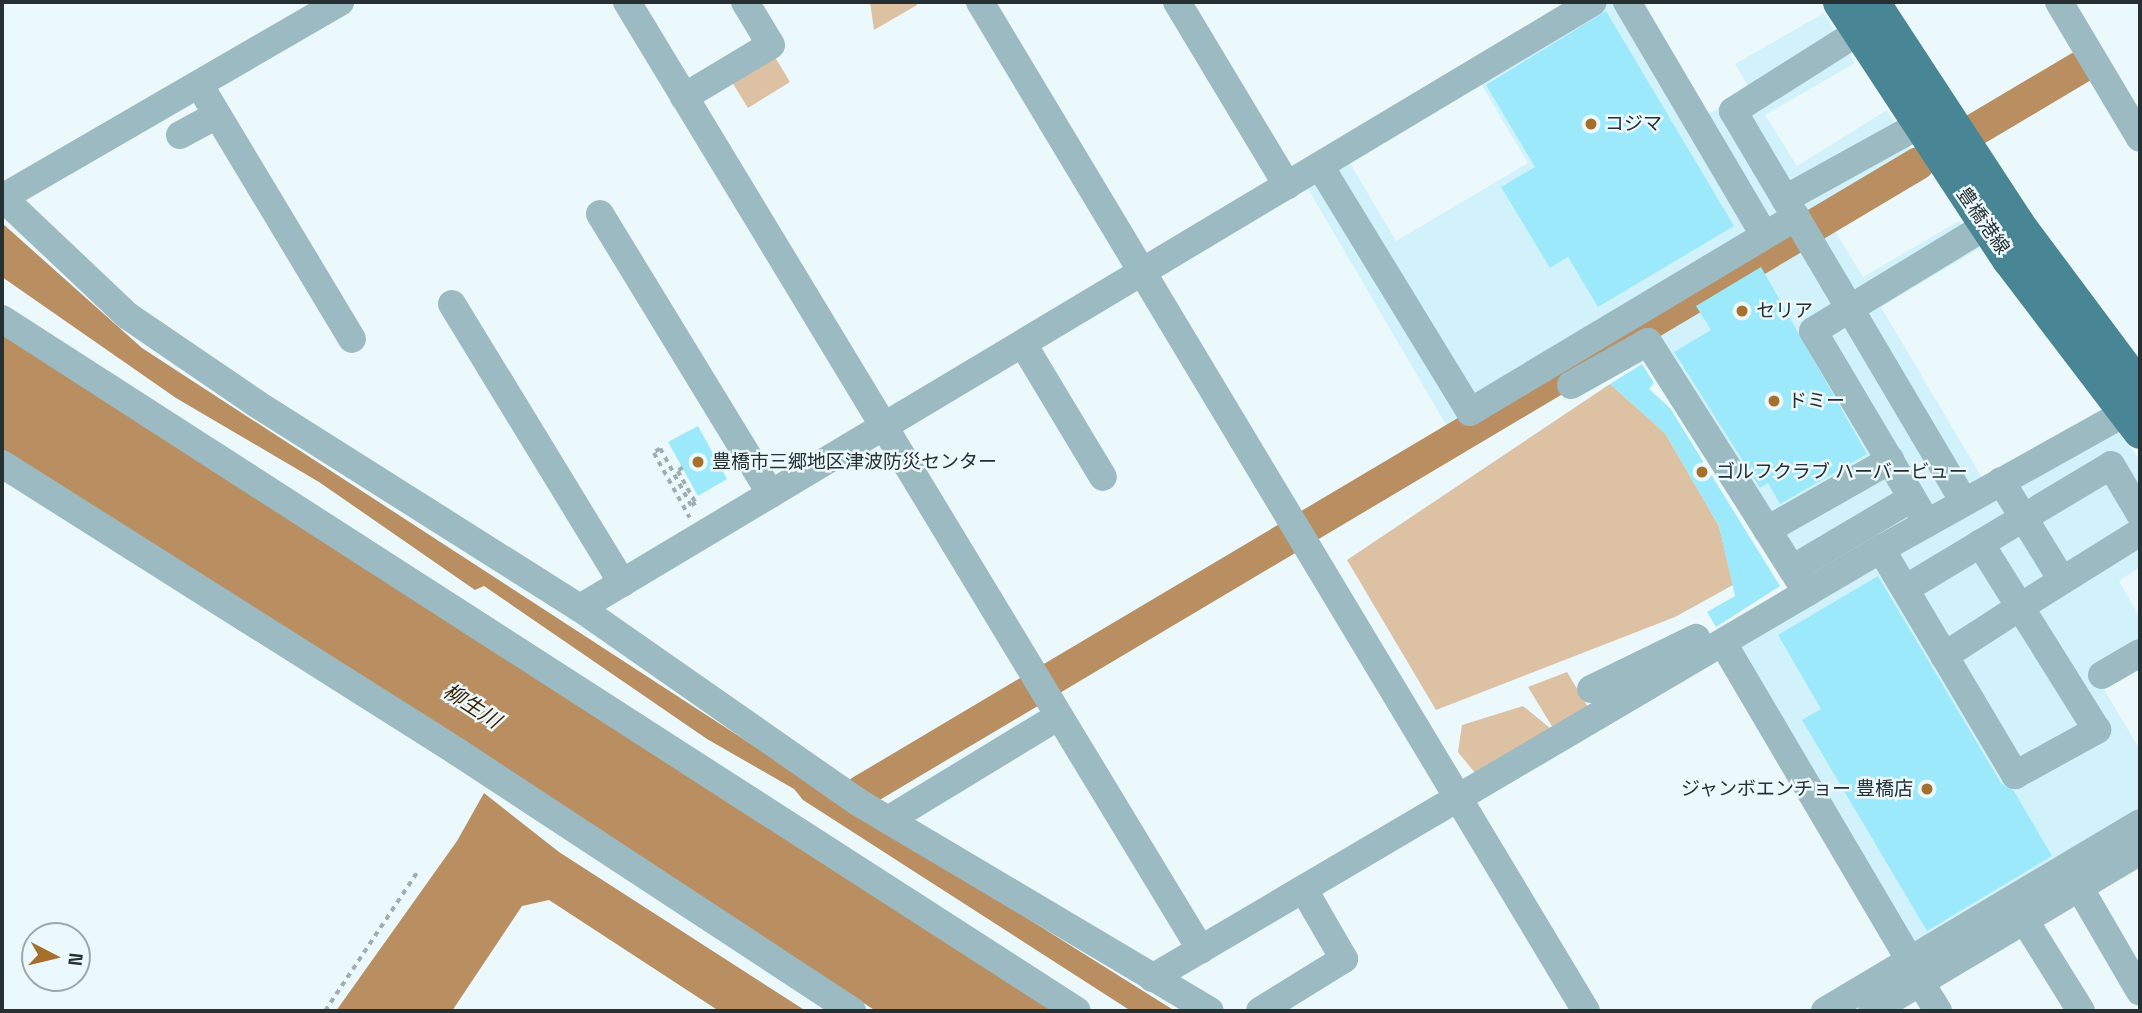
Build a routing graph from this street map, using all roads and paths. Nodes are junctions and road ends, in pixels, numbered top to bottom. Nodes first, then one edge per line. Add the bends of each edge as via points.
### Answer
1 (340, 2) edge
2 (627, 2) edge
3 (745, 2) edge
4 (980, 2) edge
5 (1177, 2) edge
6 (1593, 2) edge
7 (1627, 2) edge
8 (1840, 2) edge
9 (2059, 2) edge
10 (1865, 17) edge
11 (200, 86) junction
12 (684, 97) junction
13 (218, 115) junction
14 (1740, 122) junction
15 (1919, 125) junction
16 (180, 135) dead end
17 (2140, 138) edge
18 (1708, 140) junction
19 (1320, 166) junction
20 (1287, 185) junction
21 (2, 198) edge
22 (600, 214) dead end
23 (1797, 219) junction
24 (1986, 226) junction
25 (1764, 235) junction
26 (1144, 272) junction
27 (452, 304) dead end
28 (1850, 309) junction
29 (2, 318) edge
30 (1641, 329) junction
31 (352, 338) dead end
32 (1023, 344) junction
33 (1571, 385) dead end
34 (2137, 409) edge
35 (885, 426) junction
36 (1890, 460) junction
37 (2, 464) edge
38 (682, 468) dead end
39 (1103, 477) dead end
40 (2001, 481) junction
41 (771, 494) junction
42 (1912, 498) junction
43 (1964, 502) junction
44 (2140, 514) edge
45 (2024, 517) junction
46 (1927, 523) junction
47 (696, 529) dead end
48 (1767, 530) junction
49 (2140, 532) edge
50 (1980, 543) junction
51 (1881, 549) junction
52 (1792, 569) junction
53 (618, 576) junction
54 (2060, 577) junction
55 (1905, 589) junction
56 (1807, 593) junction
57 (573, 603) junction
58 (2020, 607) junction
59 (1721, 644) junction
60 (2140, 653) edge
61 (1944, 656) junction
62 (2102, 675) dead end
63 (1591, 689) dead end
64 (1059, 716) junction
65 (1458, 800) junction
66 (888, 820) junction
67 (2140, 823) edge
68 (2140, 851) edge
69 (418, 871) dead end
70 (2079, 887) junction
71 (1304, 890) junction
72 (2025, 921) junction
73 (1200, 950) junction
74 (1915, 971) junction
75 (1152, 978) junction
76 (2140, 992) edge
77 (325, 1011) edge
78 (852, 1011) edge
79 (1077, 1011) edge
80 (1210, 1011) edge
81 (1260, 1011) edge
82 (1586, 1011) edge
83 (1825, 1011) edge
84 (1872, 1011) edge
85 (1938, 1011) edge
86 (2081, 1011) edge

1 - 11 street
2 - 12 street
3 - 12 street via 771,45
4 - 26 street
5 - 20 street
6 - 19 street
7 - 18 street
8 - 10 main road, 豊橋港線
9 - 17 street
10 - 14 street via 1733,111
10 - 15 main road, 豊橋港線
10 - 34 main road, 豊橋港線 via 2017,224
11 - 13 street
11 - 21 street
12 - 35 street
13 - 16 street
13 - 31 street
14 - 18 street
14 - 23 street
15 - 23 street
15 - 24 main road, 豊橋港線
18 - 25 street
19 - 20 street
19 - 30 street via 1469,412
20 - 26 street
21 - 57 street via 128,316
22 - 41 street
23 - 25 street
23 - 28 street
24 - 28 street
24 - 34 main road, 豊橋港線
25 - 30 street
26 - 32 street
26 - 65 street
27 - 53 street
28 - 36 street via 1813,331
28 - 43 street
29 - 79 street
30 - 33 street
30 - 48 street
32 - 35 street
32 - 39 street
34 - 40 street
35 - 41 street
35 - 64 street
36 - 42 street
36 - 48 street
37 - 78 street via 456,751
38 - 47 path via 678,471 695,503 691,506 660,449 654,453
40 - 43 street
40 - 45 street
41 - 53 street
42 - 46 street
42 - 52 street
43 - 46 street
44 - 45 street via 2111,464
45 - 50 street
45 - 54 street
46 - 51 street
48 - 52 street
49 - 54 street
50 - 55 street
50 - 58 street
51 - 55 street
51 - 56 street
52 - 56 street
53 - 57 street
54 - 58 street
55 - 61 street
56 - 59 street
57 - 66 street
58 - 61 street
58 - 61 street via 2097,730 2015,775
59 - 63 street via 1709,636 1698,637
59 - 65 street
59 - 74 street
60 - 62 street
64 - 66 street
64 - 73 street
65 - 71 street
65 - 82 street
66 - 75 street
67 - 74 street
68 - 70 street
69 - 77 path
70 - 72 street
70 - 76 street
71 - 73 street
71 - 81 street via 1344,958
72 - 74 street
72 - 86 street
73 - 75 street
74 - 83 street
74 - 84 street
74 - 85 street
75 - 80 street

